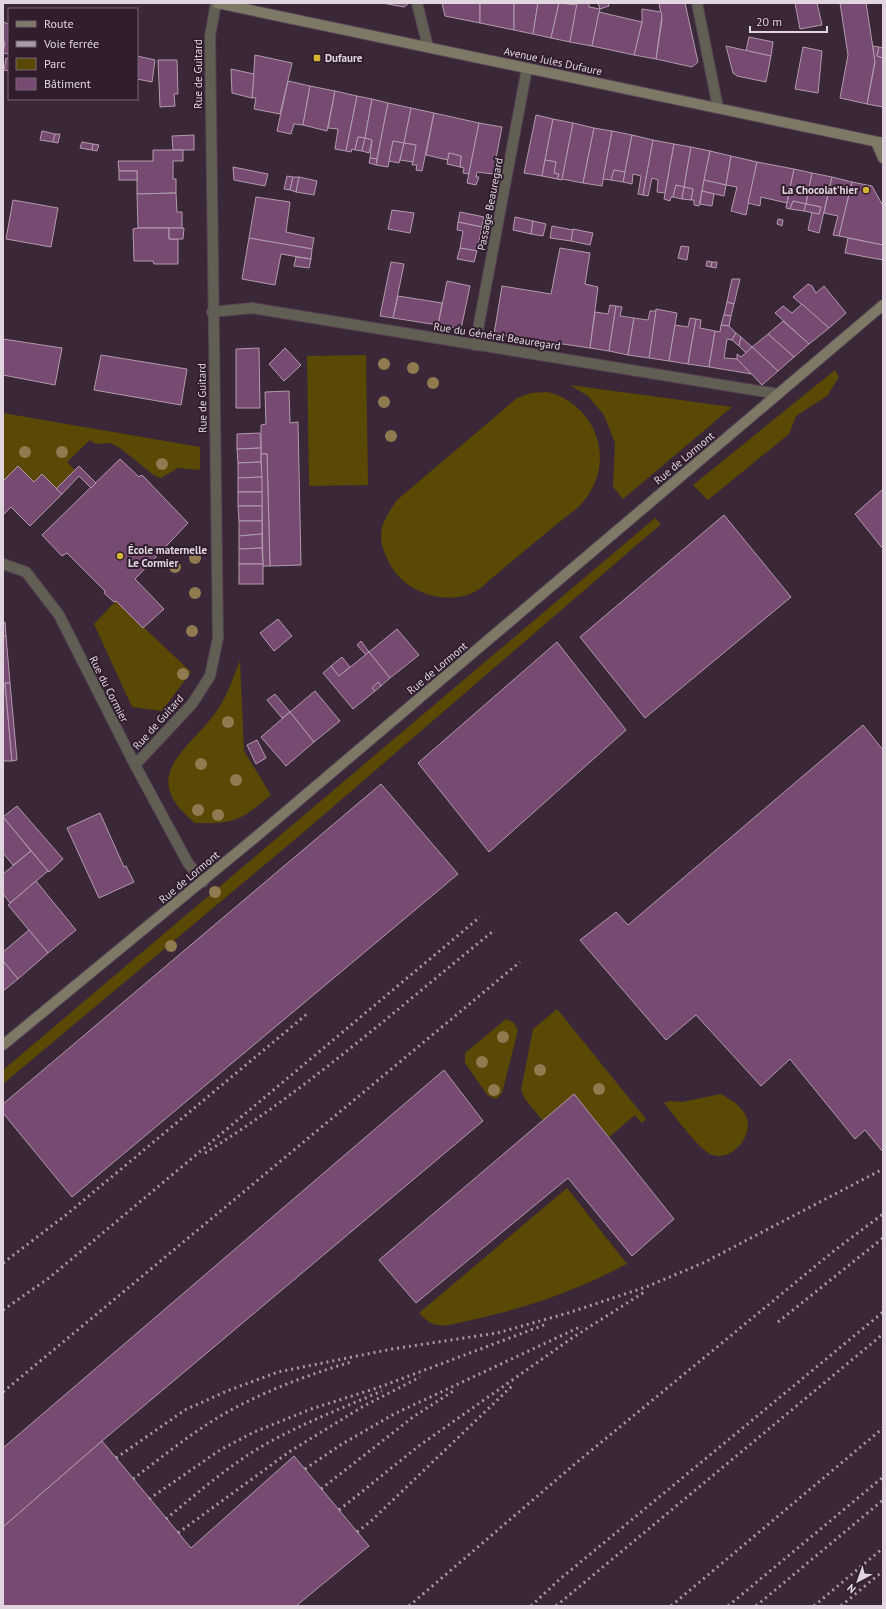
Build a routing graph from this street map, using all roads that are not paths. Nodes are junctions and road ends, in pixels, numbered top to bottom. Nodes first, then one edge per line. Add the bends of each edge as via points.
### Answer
1 (217, 3) edge
2 (417, 3) edge
3 (697, 3) edge
4 (428, 47) junction
5 (528, 68) junction
6 (718, 108) junction
7 (879, 143) edge
8 (883, 158) edge
9 (883, 306) edge
10 (212, 312) junction
11 (475, 345) junction
12 (778, 394) junction
13 (3, 564) edge
14 (135, 765) junction
15 (203, 882) junction
16 (3, 1045) edge

1 - 4 main road, Avenue Jules Dufaure
1 - 10 street, Rue de Guitard via 210,36
2 - 4 street
3 - 6 street
4 - 5 main road, Avenue Jules Dufaure
5 - 6 main road, Avenue Jules Dufaure
5 - 11 street, Passage Beauregard
6 - 7 main road, Avenue Jules Dufaure
7 - 8 main road
9 - 12 main road, Rue de Lormont
10 - 11 street, Rue du Général Beauregard via 252,308
10 - 14 street, Rue de Guitard via 218,638 210,676 192,704
11 - 12 street, Rue du Général Beauregard
12 - 15 main road, Rue de Lormont
13 - 14 street, Rue du Cormier via 26,572 59,615
14 - 15 street, Rue du Cormier via 188,863
15 - 16 main road, Rue de Lormont

